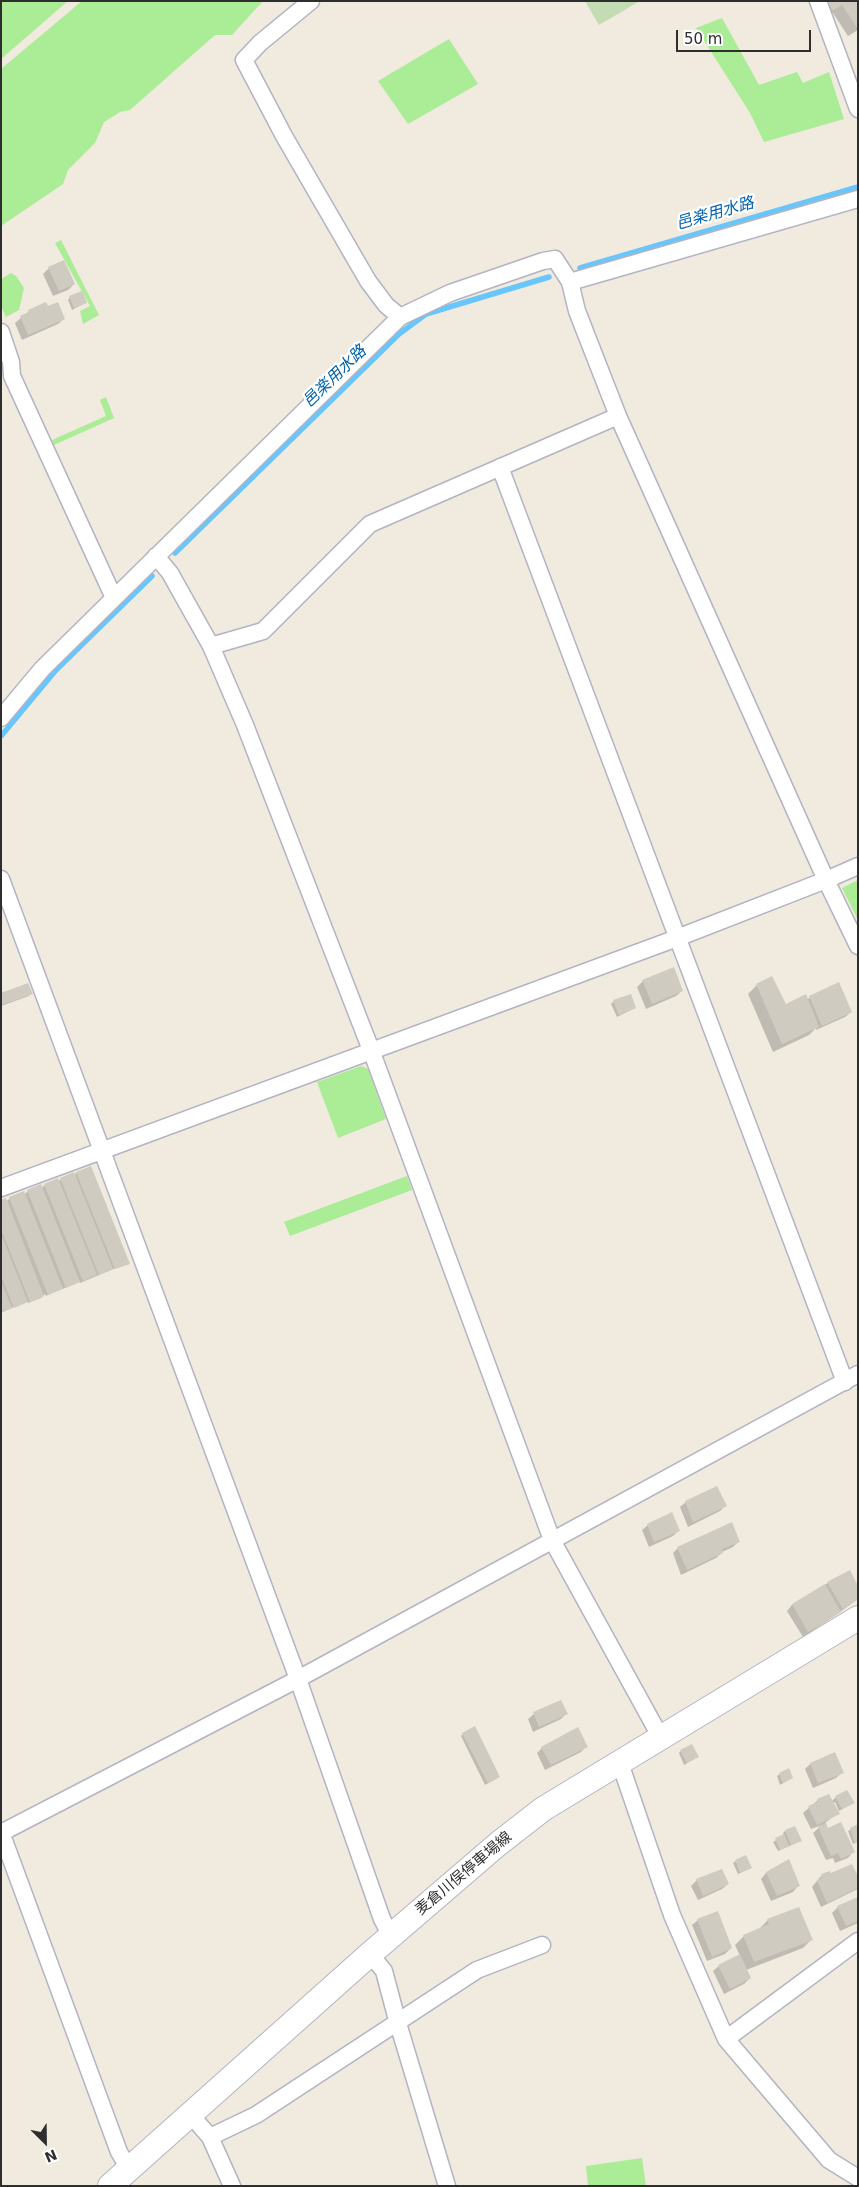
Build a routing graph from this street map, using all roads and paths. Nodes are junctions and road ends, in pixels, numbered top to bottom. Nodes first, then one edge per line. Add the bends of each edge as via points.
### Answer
1 (311, 1) edge
2 (818, 1) edge
3 (858, 108) edge
4 (858, 199) edge
5 (570, 282) junction
6 (400, 317) junction
7 (1, 332) edge
8 (618, 416) junction
9 (500, 467) junction
10 (156, 556) junction
11 (114, 598) junction
12 (211, 646) junction
13 (1, 718) edge
14 (858, 866) edge
15 (1, 879) edge
16 (826, 880) junction
17 (677, 938) junction
18 (858, 946) edge
19 (371, 1050) junction
20 (102, 1150) junction
21 (1, 1188) edge
22 (851, 1378) edge
23 (552, 1540) junction
24 (858, 1618) edge
25 (298, 1679) junction
26 (661, 1738) junction
27 (620, 1763) junction
28 (1, 1833) edge
29 (392, 1936) junction
30 (858, 1941) edge
31 (542, 1945) dead end
32 (370, 1954) junction
33 (397, 2020) junction
34 (726, 2039) junction
35 (190, 2114) junction
36 (210, 2137) junction
37 (129, 2169) junction
38 (858, 2178) edge
39 (110, 2186) edge
40 (232, 2186) edge
41 (447, 2186) edge

1 - 6 street via 244,60 368,281
2 - 3 street
4 - 5 street
5 - 6 street via 555,259 543,261 450,293
5 - 8 street via 577,311
6 - 10 street
7 - 11 street via 12,376
8 - 9 street
8 - 16 street
9 - 12 street via 370,524 263,631
9 - 17 street
10 - 11 street
10 - 12 street via 170,572
11 - 13 street via 42,669
12 - 19 street via 245,725
14 - 16 street
15 - 20 street
16 - 17 street
16 - 18 street
17 - 19 street
17 - 22 street
19 - 20 street
19 - 23 street
20 - 21 street
20 - 25 street
22 - 23 street
23 - 25 street
23 - 26 street
24 - 26 main road, 麦倉川俣停車場線
25 - 28 street
25 - 29 street via 382,1919
26 - 27 main road, 麦倉川俣停車場線
27 - 29 main road, 麦倉川俣停車場線 via 543,1809
27 - 34 street via 672,1915
28 - 37 street via 119,2152
29 - 32 main road, 麦倉川俣停車場線
30 - 34 street
31 - 33 street via 477,1970
32 - 33 street via 384,1971
32 - 35 main road, 麦倉川俣停車場線
33 - 36 street via 256,2114
33 - 41 street
34 - 38 street via 829,2160
35 - 36 street
35 - 37 main road, 麦倉川俣停車場線
36 - 40 street
37 - 39 main road, 麦倉川俣停車場線

